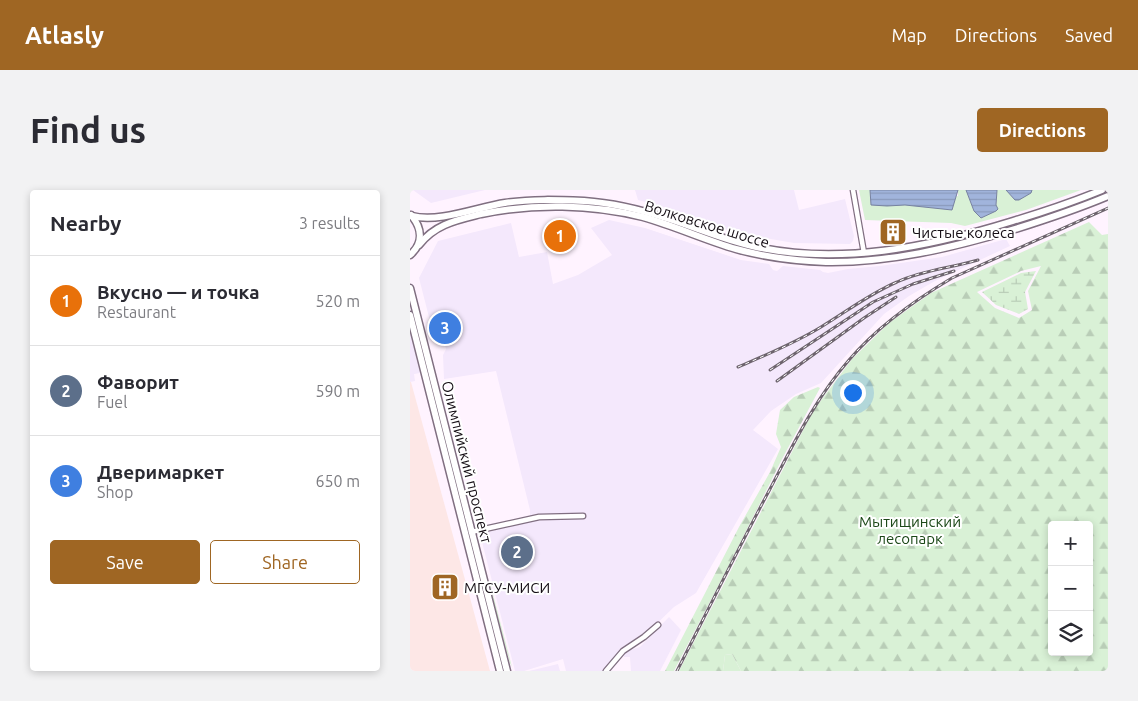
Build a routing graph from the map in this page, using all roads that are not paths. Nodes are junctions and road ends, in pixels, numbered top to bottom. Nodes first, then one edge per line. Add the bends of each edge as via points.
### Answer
1 (854, 190) edge
2 (1102, 190) edge
3 (1108, 196) edge
4 (411, 215) edge
5 (419, 245) junction
6 (864, 253) junction
7 (411, 255) edge
8 (410, 288) edge
9 (410, 315) edge
10 (583, 516) dead end
11 (471, 532) junction
12 (658, 625) dead end
13 (500, 671) edge
14 (507, 671) edge
15 (606, 671) edge

1 - 6 street
2 - 6 main road, Волковское шоссе via 1059,207 961,236
3 - 5 main road, Волковское шоссе via 1041,221 956,246 894,258 853,261 825,262 760,255 640,216 576,207 511,209 462,219 438,226
4 - 5 main road via 420,232
4 - 6 main road, Волковское шоссе via 437,218 526,200 586,202 641,211 766,249 813,254
5 - 7 main road, Волковское шоссе
8 - 11 main road, Олимпийский проспект
9 - 13 main road, Олимпийский проспект
10 - 11 street via 539,517
11 - 14 main road, Олимпийский проспект
12 - 15 street via 623,651

